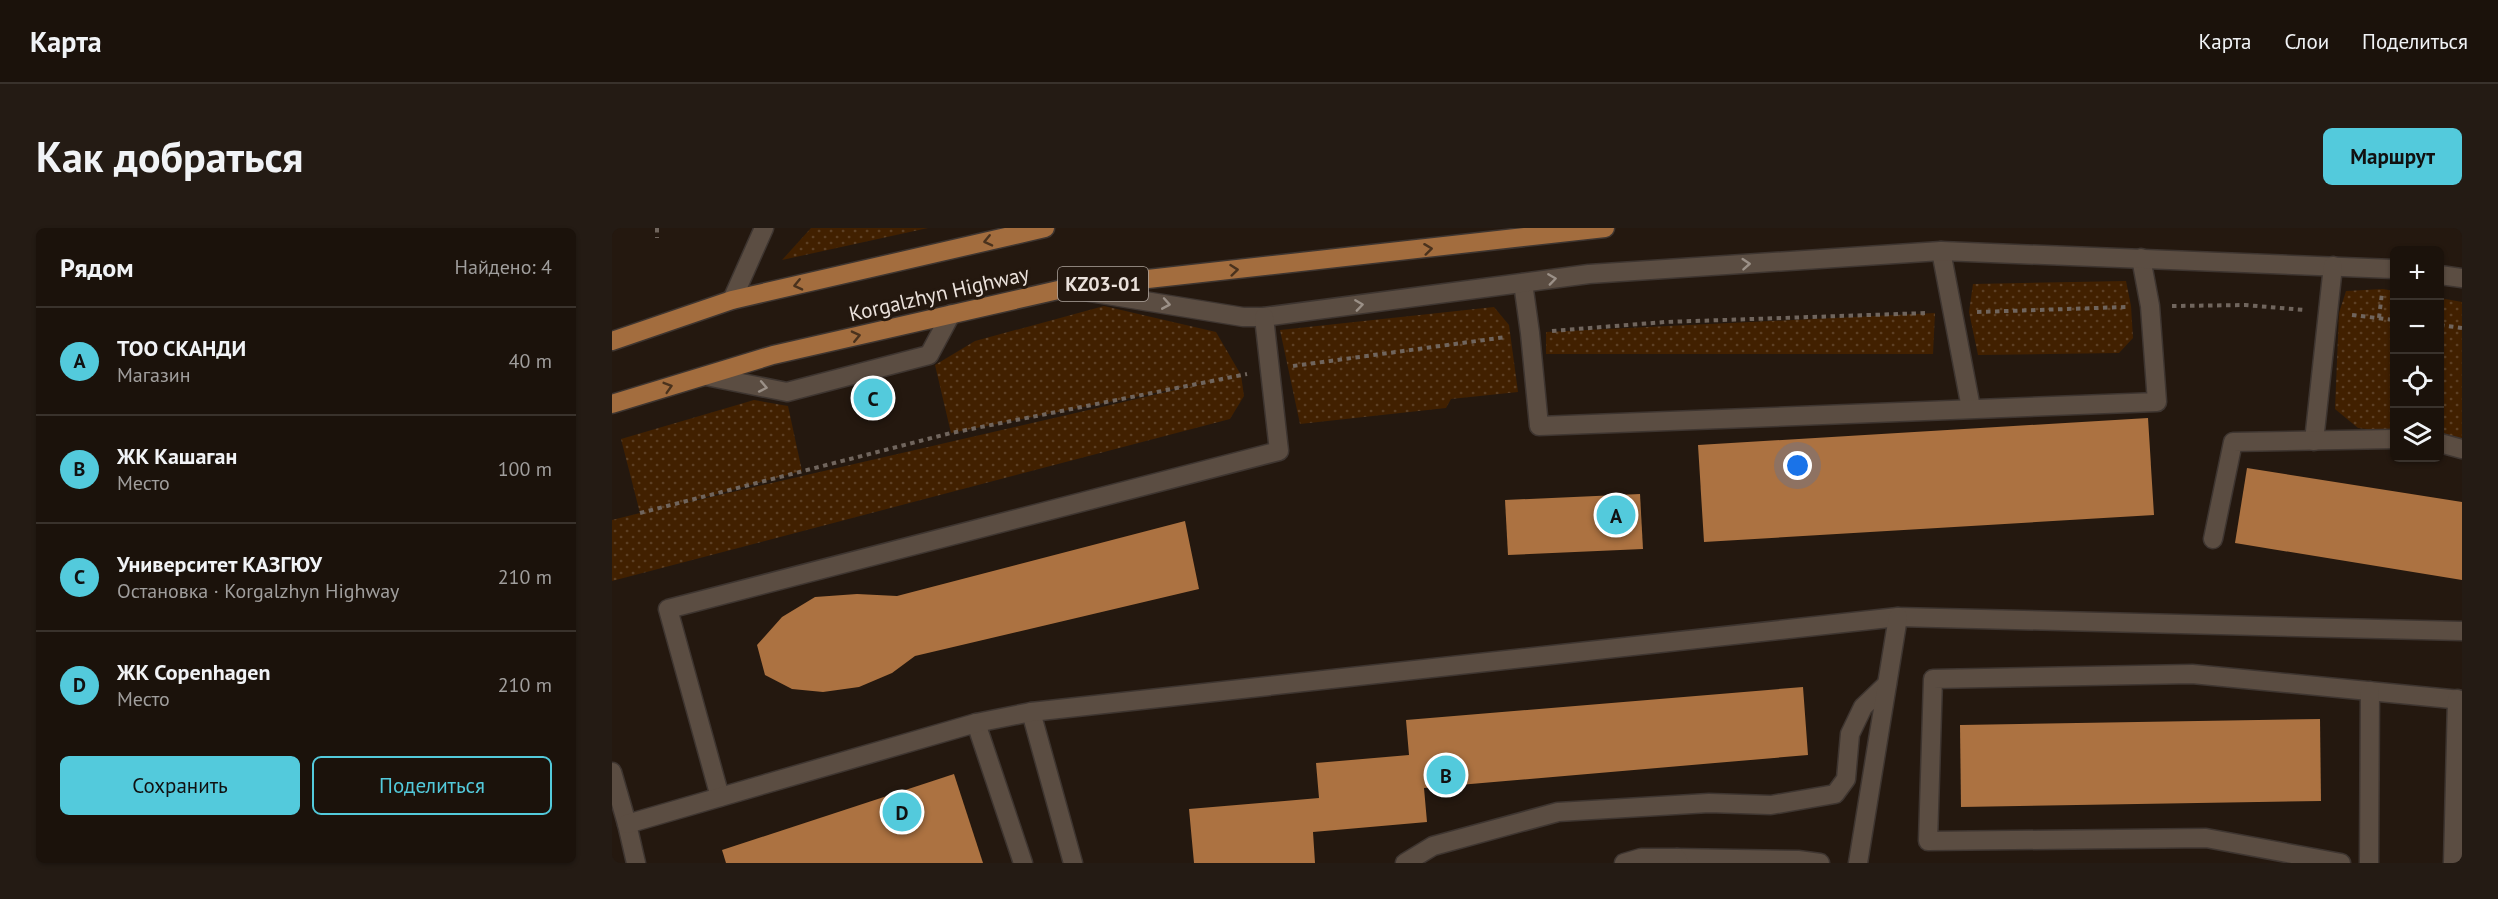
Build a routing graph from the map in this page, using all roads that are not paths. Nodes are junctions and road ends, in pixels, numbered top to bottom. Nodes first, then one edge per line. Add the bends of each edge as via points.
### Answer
1 (764, 228) edge
2 (1045, 228) edge
3 (1605, 228) edge
4 (1941, 251) junction
5 (2141, 258) junction
6 (2333, 266) junction
7 (2390, 269) edge
8 (2444, 276) edge
9 (2462, 278) edge
10 (1522, 283) junction
11 (1067, 288) junction
12 (732, 300) junction
13 (951, 314) junction
14 (1264, 317) junction
15 (612, 341) edge
16 (706, 376) junction
17 (612, 404) edge
18 (1971, 408) junction
19 (2390, 439) edge
20 (2314, 441) junction
21 (2444, 444) edge
22 (2462, 449) edge
23 (2213, 539) dead end
24 (1898, 617) junction
25 (2462, 631) edge
26 (1887, 684) junction
27 (2370, 691) junction
28 (2459, 700) edge
29 (1031, 712) junction
30 (976, 723) junction
31 (612, 772) edge
32 (720, 797) junction
33 (627, 824) junction
34 (1678, 861) edge
35 (636, 863) edge
36 (1023, 863) edge
37 (1073, 863) edge
38 (1405, 863) edge
39 (1624, 863) edge
40 (1820, 863) edge
41 (1858, 863) edge
42 (2341, 863) edge
43 (2369, 863) edge
44 (2453, 863) edge

1 - 12 street
2 -> 12 main road, Korgalzhyn Highway
11 -> 3 main road, Korgalzhyn Highway / KZ03-01
4 - 5 street
10 -> 4 street via 1589,274
4 - 18 street
5 - 6 street
5 - 18 street via 2150,306 2157,402
6 - 7 street
6 - 20 street
8 - 9 street
14 -> 10 street
10 - 18 street via 1539,426
11 - 13 main road, Korgalzhyn Highway / KZ03-01
11 -> 14 street via 1243,317
12 - 15 main road, Korgalzhyn Highway
16 -> 13 main road, Korgalzhyn Highway / KZ03-01
16 -> 13 street via 787,392 929,356
14 - 32 street via 1280,451 668,609
17 -> 16 main road, Korgalzhyn Highway / KZ03-01
19 - 20 street
20 - 23 street via 2232,442
21 - 22 street
24 - 25 street
24 - 26 street
24 - 29 street
26 - 38 street via 1863,707 1850,734 1846,779 1835,794 1771,805 1709,803 1558,812 1433,846
26 - 41 street
27 - 28 street
27 - 42 street via 2192,674 1933,679 1928,841 2206,838
27 - 43 street
28 - 44 street
29 - 30 street
29 - 37 street
30 - 32 street
30 - 36 street
31 - 33 street
32 - 33 street
33 - 35 street
34 - 39 street via 1641,858
34 - 40 street

